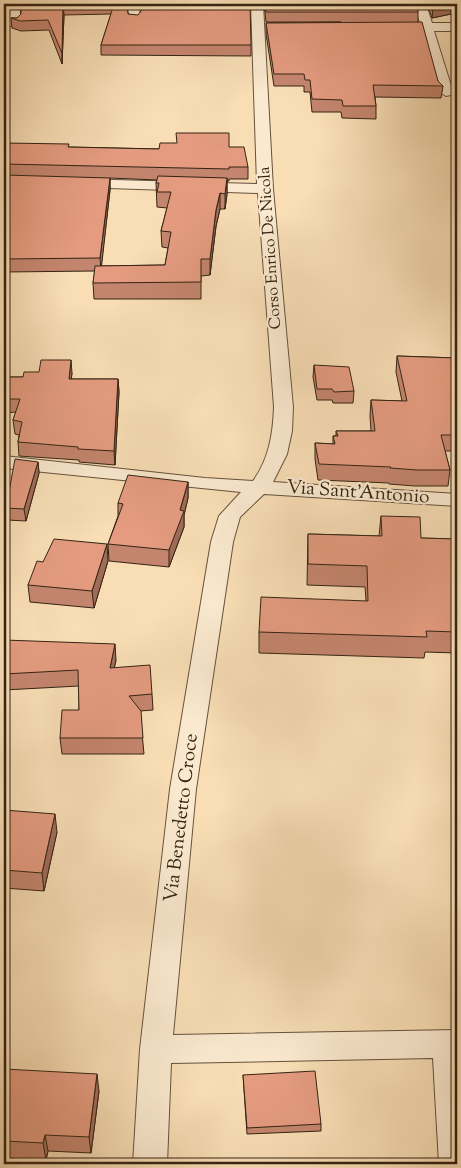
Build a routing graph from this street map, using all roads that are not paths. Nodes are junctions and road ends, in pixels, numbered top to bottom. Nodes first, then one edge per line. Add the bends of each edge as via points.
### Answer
1 (14, 4) edge
2 (133, 4) edge
3 (257, 4) edge
4 (420, 4) edge
5 (134, 20) edge
6 (14, 23) edge
7 (428, 27) junction
8 (457, 27) edge
9 (378, 28) edge
10 (446, 92) dead end
11 (62, 183) edge
12 (265, 189) junction
13 (4, 462) edge
14 (259, 486) junction
15 (457, 500) edge
16 (453, 1044) edge
17 (156, 1050) junction
18 (150, 1164) edge
19 (456, 1164) edge

1 - 6 street
2 - 5 street
3 - 12 street, Corso Enrico De Nicola via 263,28
4 - 7 street
7 - 8 street
7 - 9 street
7 - 10 street
11 - 12 street
12 - 14 street, Corso Enrico De Nicola via 284,422 274,461
13 - 14 street, Via Sant'Antonio via 206,484
14 - 15 street, Via Sant'Antonio
14 - 17 street, Via Benedetto Croce via 230,516 222,542 183,789
16 - 17 street
16 - 19 street
17 - 18 street, Via Benedetto Croce

